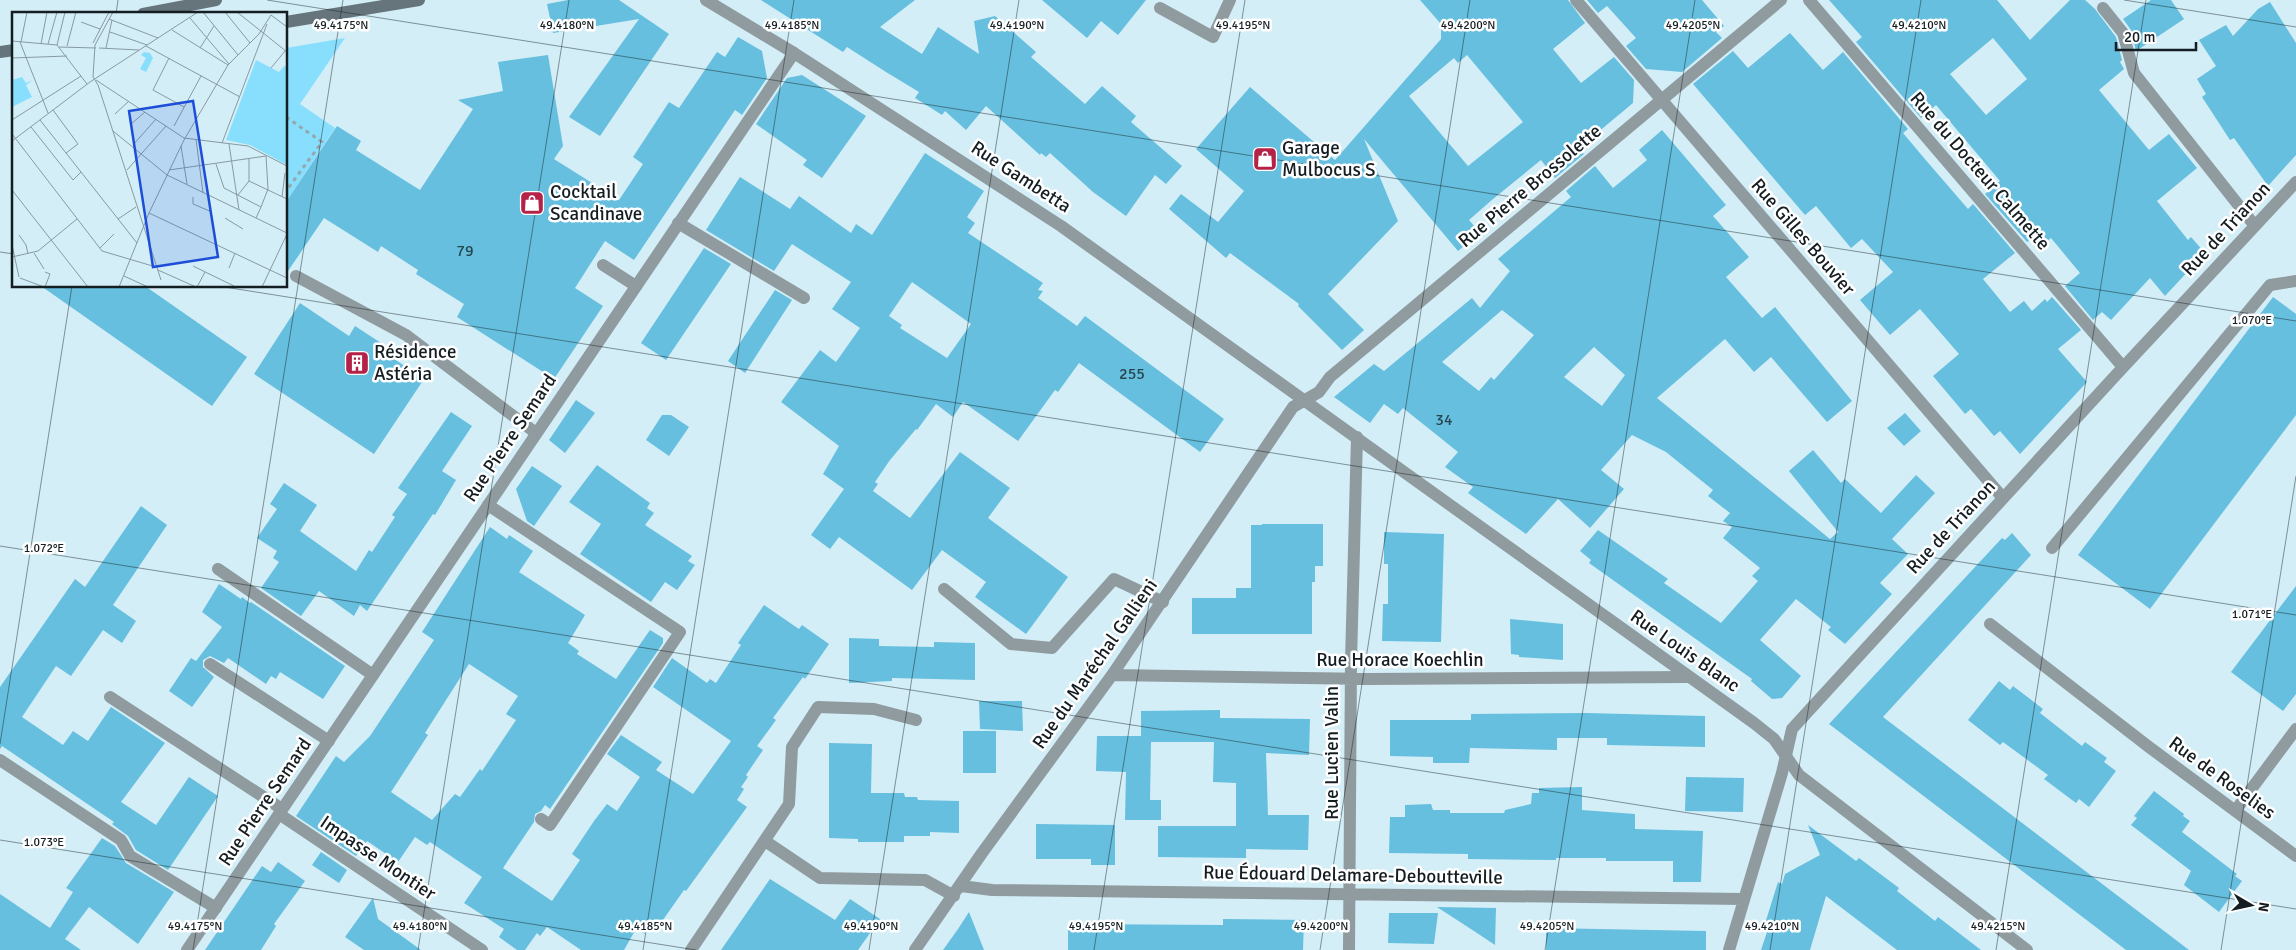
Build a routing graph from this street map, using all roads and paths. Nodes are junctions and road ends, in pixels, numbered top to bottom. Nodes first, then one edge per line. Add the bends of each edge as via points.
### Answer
1 (216, 0) edge
2 (419, 0) edge
3 (706, 0) edge
4 (1230, 0) edge
5 (1576, 0) edge
6 (1780, 0) edge
7 (1809, 0) edge
8 (1160, 8) dead end
9 (2103, 8) dead end
10 (153, 12) edge
11 (288, 22) edge
12 (794, 53) junction
13 (1661, 101) junction
14 (288, 118) edge
15 (2296, 182) edge
16 (288, 189) edge
17 (678, 223) junction
18 (2255, 226) junction
19 (603, 265) dead end
20 (296, 276) dead end
21 (2296, 281) edge
22 (636, 286) junction
23 (804, 298) dead end
24 (2123, 367) junction
25 (1305, 401) junction
26 (536, 433) junction
27 (1357, 437) junction
28 (2003, 498) junction
29 (488, 505) junction
30 (2052, 548) dead end
31 (218, 569) dead end
32 (944, 589) dead end
33 (1163, 602) junction
34 (1990, 624) dead end
35 (210, 664) dead end
36 (373, 675) junction
37 (1112, 675) junction
38 (1687, 677) junction
39 (1351, 678) junction
40 (110, 697) dead end
41 (916, 720) dead end
42 (2296, 729) edge
43 (329, 741) junction
44 (1785, 755) junction
45 (0, 760) edge
46 (2235, 811) junction
47 (280, 812) junction
48 (541, 819) dead end
49 (765, 841) junction
50 (2296, 856) edge
51 (958, 891) junction
52 (1349, 894) junction
53 (1744, 899) junction
54 (216, 908) junction
55 (187, 950) edge
56 (482, 950) edge
57 (691, 950) edge
58 (915, 950) edge
59 (1349, 950) edge
60 (1729, 950) edge
61 (2027, 950) edge

1 - 10 main road
2 - 11 main road
3 - 12 street, Rue Gambetta
4 - 8 street via 1213,36
5 - 13 street, Rue Gilles Bouvier
6 - 13 street, Rue Pierre Brossolette
7 - 24 street, Rue du Docteur Calmette
9 - 18 street via 2123,33 2134,72
12 - 17 street, Rue Pierre Semard
12 - 25 street, Rue Gambetta via 1061,226
13 - 25 street, Rue Pierre Brossolette
13 - 28 street, Rue Gilles Bouvier
14 - 16 path via 322,142
15 - 18 street, Rue de Trianon
17 - 22 street, Rue Pierre Semard
17 - 23 street
18 - 24 street, Rue de Trianon
19 - 22 street
20 - 26 street via 406,335
21 - 30 street via 2270,285
22 - 26 street, Rue Pierre Semard
24 - 28 street, Rue de Trianon
25 - 27 street, Rue Louis Blanc
25 - 33 street, Rue du Maréchal Gallieni via 1293,407 1285,417
26 - 29 street, Rue Pierre Semard
27 - 38 street, Rue Louis Blanc
27 - 39 street, Rue Lucien Valin
28 - 44 street, Rue de Trianon via 1792,729
29 - 36 street, Rue Pierre Semard
29 - 48 street via 680,632 550,825
31 - 36 street
32 - 33 street via 1010,644 1052,648 1114,579
33 - 37 street, Rue du Maréchal Gallieni
34 - 46 street, Rue de Roselies
35 - 43 street
36 - 43 street, Rue Pierre Semard
37 - 39 street, Rue Horace Koechlin
37 - 51 street, Rue du Maréchal Gallieni via 982,853
38 - 39 street, Rue Horace Koechlin
38 - 44 street, Rue Louis Blanc via 1774,738
39 - 52 street, Rue Lucien Valin
40 - 47 street, Impasse Montier
41 - 49 street via 874,710 818,707 792,747 789,804
42 - 46 street
43 - 47 street, Rue Pierre Semard
44 - 53 street, Rue de Trianon
44 - 61 street, Rue Louis Blanc via 1799,775
45 - 54 street via 121,840 130,856
46 - 50 street, Rue de Roselies
47 - 54 street, Rue Pierre Semard
47 - 56 street, Impasse Montier
49 - 51 street via 820,878 925,880
49 - 57 street
51 - 52 street, Rue Édouard Delamare-Deboutteville
51 - 58 street, Rue du Maréchal Gallieni
52 - 53 street, Rue Édouard Delamare-Deboutteville
52 - 59 street, Rue Lucien Valin
53 - 60 street, Rue de Trianon
54 - 55 street, Rue Pierre Semard

